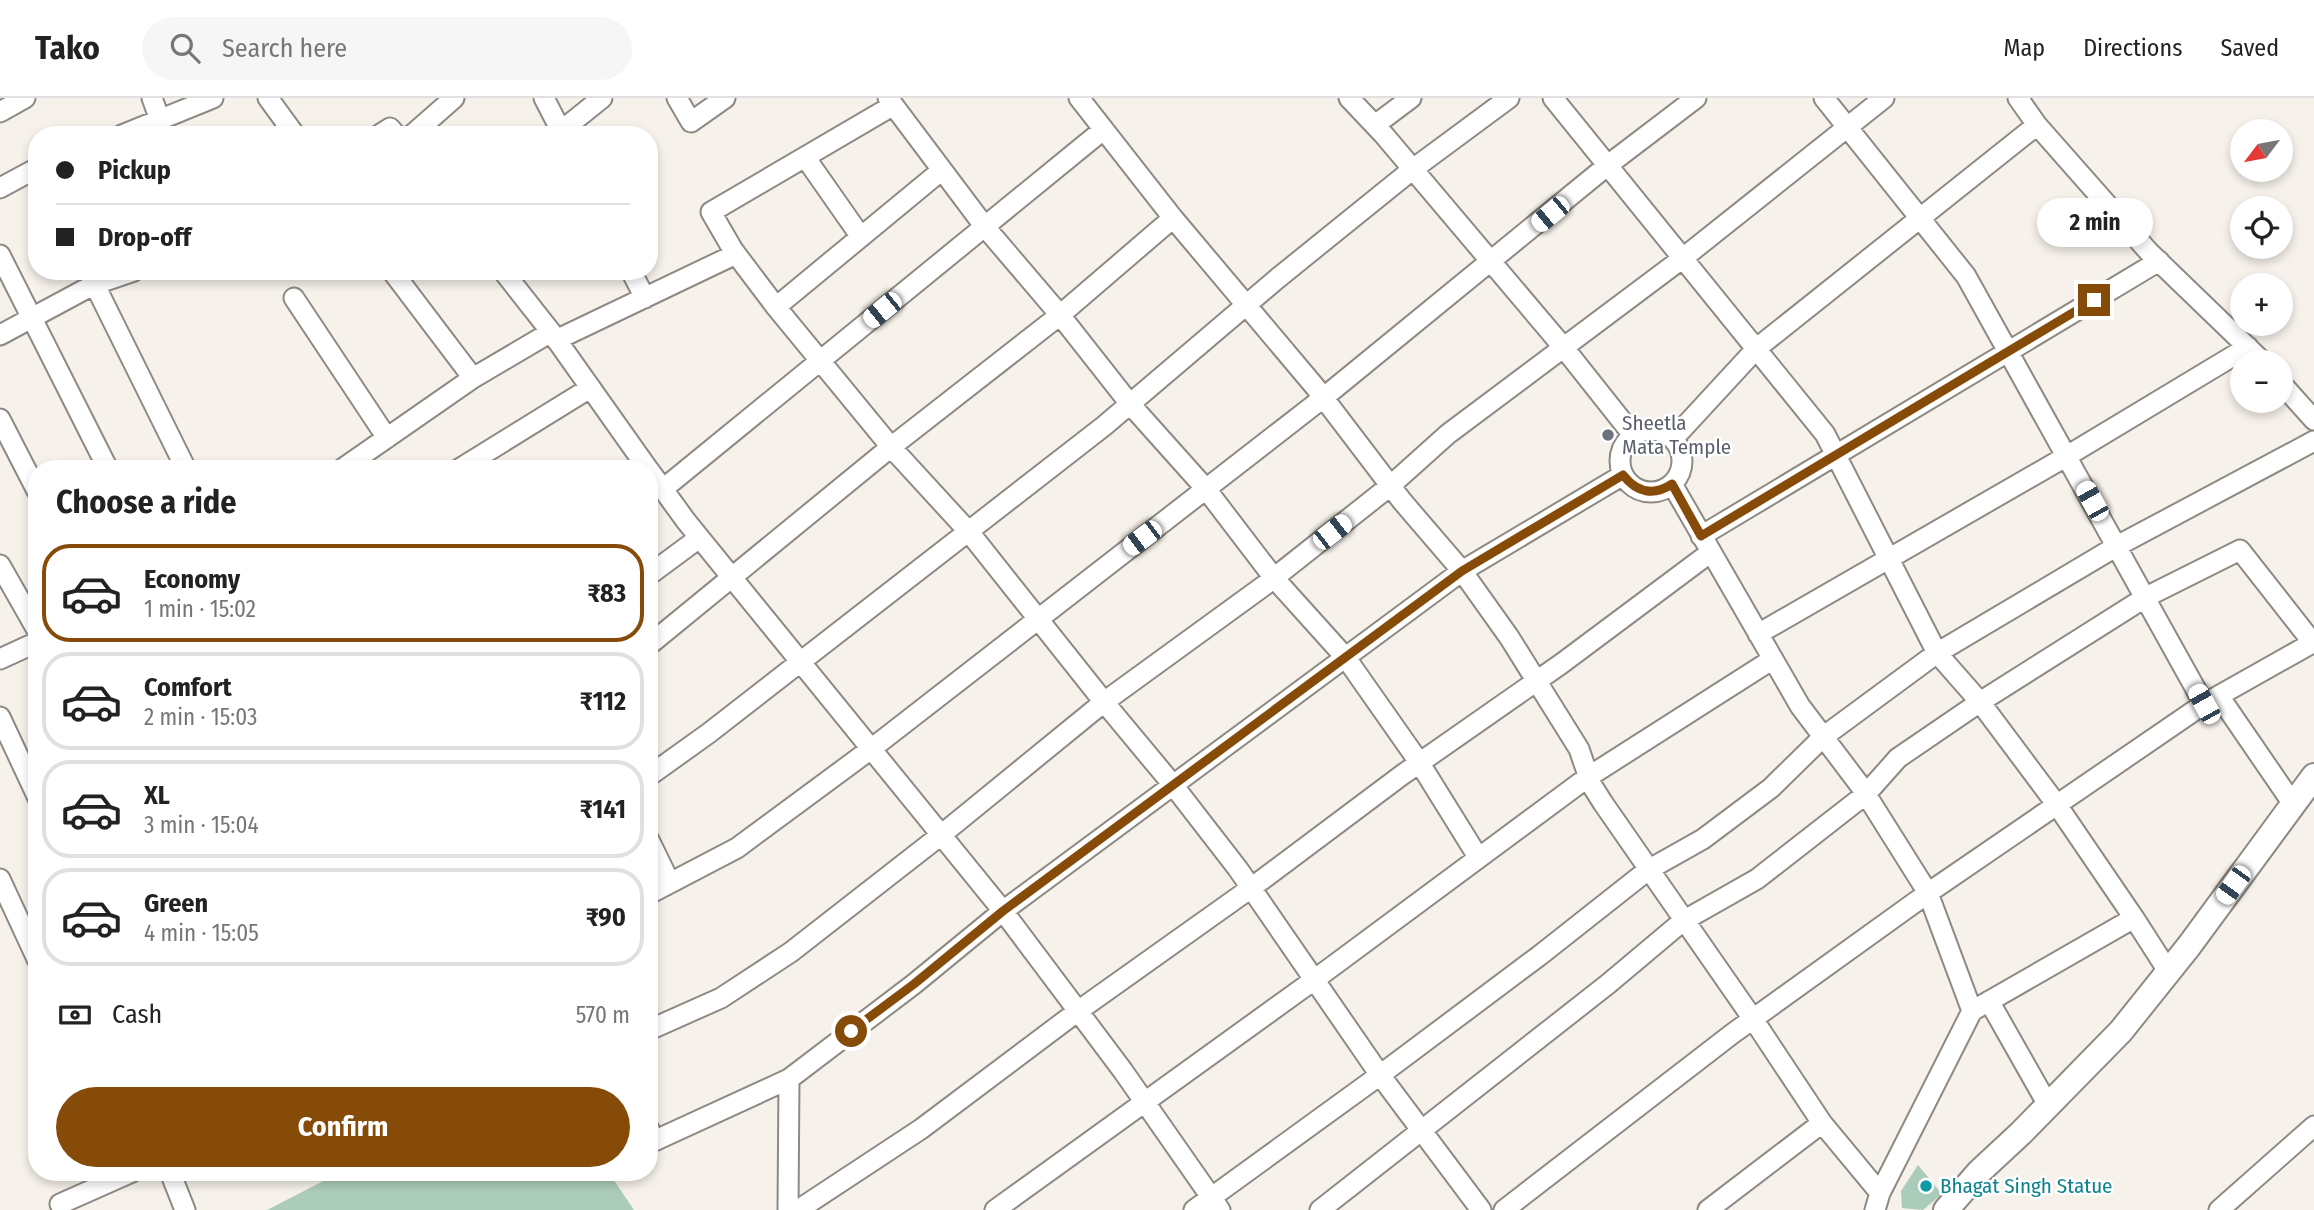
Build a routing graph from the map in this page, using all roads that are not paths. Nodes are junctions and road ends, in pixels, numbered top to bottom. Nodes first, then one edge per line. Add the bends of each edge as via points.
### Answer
1 (25, 98) edge
2 (152, 98) edge
3 (213, 98) edge
4 (268, 98) edge
5 (454, 98) edge
6 (544, 98) edge
7 (602, 98) edge
8 (677, 98) edge
9 (725, 98) edge
10 (1079, 98) edge
11 (1349, 98) edge
12 (1411, 98) edge
13 (1509, 98) edge
14 (1553, 98) edge
15 (1696, 98) edge
16 (1824, 98) edge
17 (1884, 98) edge
18 (2018, 98) edge
19 (890, 102) edge
20 (0, 112) edge
21 (160, 120) junction
22 (1375, 125) junction
23 (2037, 125) junction
24 (145, 126) edge
25 (288, 126) edge
26 (422, 126) edge
27 (558, 126) edge
28 (570, 126) edge
29 (1847, 126) junction
30 (1103, 130) junction
31 (805, 157) junction
32 (1608, 166) junction
33 (1413, 169) junction
34 (942, 170) junction
35 (28, 173) edge
36 (0, 188) edge
37 (1173, 218) junction
38 (1920, 218) junction
39 (985, 227) junction
40 (861, 237) junction
41 (736, 254) junction
42 (0, 255) edge
43 (1683, 258) junction
44 (2159, 261) junction
45 (1491, 262) junction
46 (88, 280) edge
47 (92, 280) edge
48 (399, 280) edge
49 (510, 280) edge
50 (636, 280) edge
51 (294, 298) dead end
52 (645, 298) junction
53 (1245, 306) junction
54 (776, 307) junction
55 (1060, 315) junction
56 (32, 318) junction
57 (0, 335) edge
58 (554, 336) junction
59 (2248, 347) junction
60 (1564, 348) junction
61 (1757, 348) junction
62 (2251, 350) edge
63 (2009, 352) junction
64 (820, 360) junction
65 (473, 379) junction
66 (590, 388) junction
67 (2293, 397) edge
68 (1323, 398) junction
69 (1130, 404) junction
70 (0, 419) edge
71 (2314, 420) edge
72 (1633, 435) junction
73 (387, 438) junction
74 (1673, 439) junction
75 (2314, 441) edge
76 (891, 447) junction
77 (1836, 456) junction
78 (2067, 456) junction
79 (103, 460) edge
80 (182, 460) edge
81 (355, 460) edge
82 (474, 460) edge
83 (639, 460) edge
84 (28, 473) edge
85 (1623, 475) junction
86 (658, 483) edge
87 (1672, 484) junction
88 (1390, 486) junction
89 (663, 489) junction
90 (1206, 489) junction
91 (969, 531) junction
92 (699, 538) junction
93 (1706, 544) junction
94 (2118, 546) junction
95 (1888, 558) junction
96 (0, 565) edge
97 (658, 568) edge
98 (1462, 571) junction
99 (1274, 578) junction
100 (732, 579) junction
101 (2146, 597) junction
102 (28, 614) edge
103 (1037, 619) junction
104 (1758, 634) junction
105 (658, 638) edge
106 (2313, 642) edge
107 (28, 646) edge
108 (1937, 653) junction
109 (1346, 657) junction
110 (0, 659) edge
111 (1773, 659) junction
112 (800, 662) junction
113 (1536, 680) junction
114 (2212, 700) junction
115 (1104, 702) junction
116 (1980, 702) junction
117 (0, 717) edge
118 (1823, 737) junction
119 (871, 749) junction
120 (1419, 762) junction
121 (658, 769) edge
122 (2314, 776) edge
123 (28, 777) edge
124 (1588, 777) junction
125 (1173, 785) junction
126 (1866, 794) junction
127 (2293, 804) junction
128 (2057, 805) junction
129 (941, 835) junction
130 (1479, 857) junction
131 (658, 858) edge
132 (1648, 870) junction
133 (0, 879) edge
134 (670, 883) junction
135 (1251, 888) junction
136 (658, 889) edge
137 (1928, 893) junction
138 (1003, 911) junction
139 (2134, 918) junction
140 (1683, 920) junction
141 (28, 940) edge
142 (2168, 971) junction
143 (1314, 980) junction
144 (1980, 1006) junction
145 (1078, 1011) junction
146 (1753, 1019) junction
147 (658, 1026) edge
148 (1380, 1075) junction
149 (789, 1079) junction
150 (1144, 1102) junction
151 (2048, 1105) junction
152 (1822, 1123) junction
153 (2314, 1126) edge
154 (1422, 1131) junction
155 (658, 1138) edge
156 (112, 1181) edge
157 (174, 1181) edge
158 (1877, 1202) edge
159 (60, 1204) dead end
160 (1215, 1204) edge
161 (185, 1210) edge
162 (788, 1210) edge
163 (798, 1210) edge
164 (995, 1210) edge
165 (1194, 1210) edge
166 (1320, 1210) edge
167 (1481, 1210) edge
168 (1504, 1210) edge
169 (1708, 1210) edge
170 (1948, 1210) edge
171 (2219, 1210) edge

1 - 20 street
2 - 21 street
3 - 21 street
4 - 25 street
5 - 26 street
6 - 27 street
7 - 28 street
8 - 9 street via 691,122
10 - 30 street
11 - 22 street
12 - 22 street
13 - 33 street
14 - 32 street
15 - 32 street
16 - 29 street
17 - 29 street
18 - 23 street
19 - 31 street
19 - 34 street
21 - 24 street
22 - 33 street
23 - 38 street
23 - 44 street
29 - 38 street
29 - 43 street
30 - 37 street
30 - 39 street
31 - 40 street
31 - 41 street via 711,212
32 - 43 street
32 - 45 street
33 - 45 street
33 - 53 street
34 - 39 street
34 - 40 street
35 - 36 street
37 - 53 street
37 - 55 street
38 - 61 street
38 - 63 street via 1966,276
39 - 55 street
39 - 64 street
40 - 54 street
41 - 52 street
41 - 54 street
42 - 56 street
43 - 60 street
43 - 61 street
44 - 59 street
44 - 63 street
45 - 60 street
45 - 68 street
46 - 56 street
47 - 80 street
48 - 65 street
49 - 58 street
50 - 52 street
51 - 73 street
52 - 58 street
53 - 68 street
53 - 69 street
54 - 64 street
55 - 69 street
55 - 76 street
56 - 57 street
56 - 79 street
58 - 65 street
58 - 66 street
59 - 62 street
59 - 78 street
60 - 72 street
60 - 88 street via 1448,434
61 - 74 street
61 - 77 street via 1825,434
63 - 77 street
63 - 78 street
64 - 76 street
64 - 89 street
65 - 73 street
66 - 82 street
66 - 83 street
67 - 71 street
68 - 88 street
68 - 90 street
69 - 90 street
69 - 91 street
70 - 84 street
72 - 74 street via 1655,430
72 - 85 street via 1620,455
73 - 81 street
74 - 87 street via 1682,461
75 - 94 street
76 - 91 street
76 - 100 street
77 - 93 street
77 - 95 street
78 - 94 street
78 - 95 street
85 - 87 street via 1641,491 1657,492
85 - 98 street
86 - 89 street
87 - 93 street
88 - 98 street
88 - 99 street
89 - 92 street
90 - 99 street
90 - 103 street
91 - 103 street
91 - 112 street
92 - 97 street
92 - 100 street
93 - 104 street
93 - 113 street via 1562,664
94 - 101 street
94 - 108 street
95 - 104 street
95 - 108 street
96 - 102 street
98 - 109 street
98 - 113 street
99 - 109 street
99 - 115 street
100 - 105 street
100 - 112 street
101 - 106 street via 2240,550
101 - 114 street
101 - 116 street
103 - 115 street
103 - 119 street
104 - 111 street
106 - 114 street
107 - 110 street
108 - 116 street
108 - 118 street
109 - 120 street
109 - 125 street
111 - 118 street
111 - 124 street
112 - 119 street
112 - 121 street
113 - 120 street
113 - 124 street via 1579,749
114 - 127 street
114 - 128 street
115 - 125 street
115 - 129 street
116 - 126 street via 1898,758
116 - 128 street
117 - 123 street
118 - 126 street
118 - 132 street via 1771,788 1703,839
119 - 129 street
119 - 134 street via 737,848
120 - 130 street
120 - 135 street
122 - 127 main road
124 - 130 street
124 - 132 street
125 - 135 street
125 - 138 street
126 - 137 street
126 - 140 street via 1757,879
127 - 142 main road
128 - 137 street
128 - 139 street
129 - 138 street
129 - 147 street via 721,998
130 - 143 street
131 - 134 street
132 - 140 street
132 - 148 street
133 - 141 street
134 - 136 street
135 - 143 street
135 - 145 street
137 - 144 street
137 - 146 street
138 - 145 street
138 - 149 street
139 - 142 street
139 - 144 street
140 - 146 street
140 - 154 street
142 - 151 main road via 2122,1031
143 - 148 street
143 - 150 street
144 - 151 street
144 - 158 street
145 - 150 street
145 - 163 street via 921,1129
146 - 152 street
146 - 168 street
148 - 154 street
148 - 160 street
149 - 155 street
149 - 162 street
150 - 160 street
150 - 164 street
151 - 170 main road via 1979,1172
152 - 158 street
152 - 169 street
153 - 171 street
154 - 166 street
154 - 167 street
156 - 159 street
157 - 161 street
160 - 165 street

